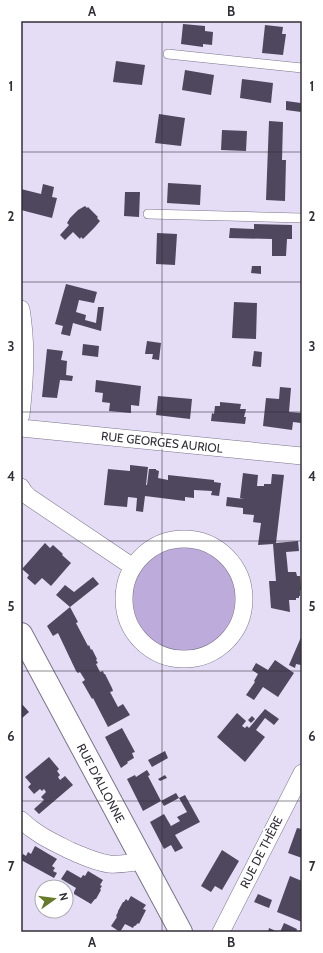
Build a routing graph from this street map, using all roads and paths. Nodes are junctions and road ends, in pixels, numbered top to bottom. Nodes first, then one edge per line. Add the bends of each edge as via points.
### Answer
1 (168, 54) dead end
2 (302, 68) edge
3 (148, 214) dead end
4 (302, 218) edge
5 (21, 309) edge
6 (21, 415) edge
7 (21, 428) edge
8 (302, 456) edge
9 (21, 487) edge
10 (133, 567) junction
11 (21, 634) edge
12 (302, 772) edge
13 (296, 797) edge
14 (21, 820) edge
15 (142, 861) junction
16 (181, 932) edge
17 (220, 932) edge

1 - 2 lane
3 - 4 lane
5 - 6 street via 26,357
7 - 8 street, RUE GEORGES AURIOL
9 - 10 street via 29,497
10 - 10 street via 124,594 128,622 138,638 152,650 170,658 198,658 216,651 236,632 243,614 243,586 236,568 217,548 199,540 171,540 153,547
11 - 15 street, RUE D'ALLONNE
12 - 13 street, RUE DE THÈRE
13 - 17 street, RUE DE THÈRE
14 - 15 street via 44,838 81,856 107,864
15 - 16 street, RUE D'ALLONNE

